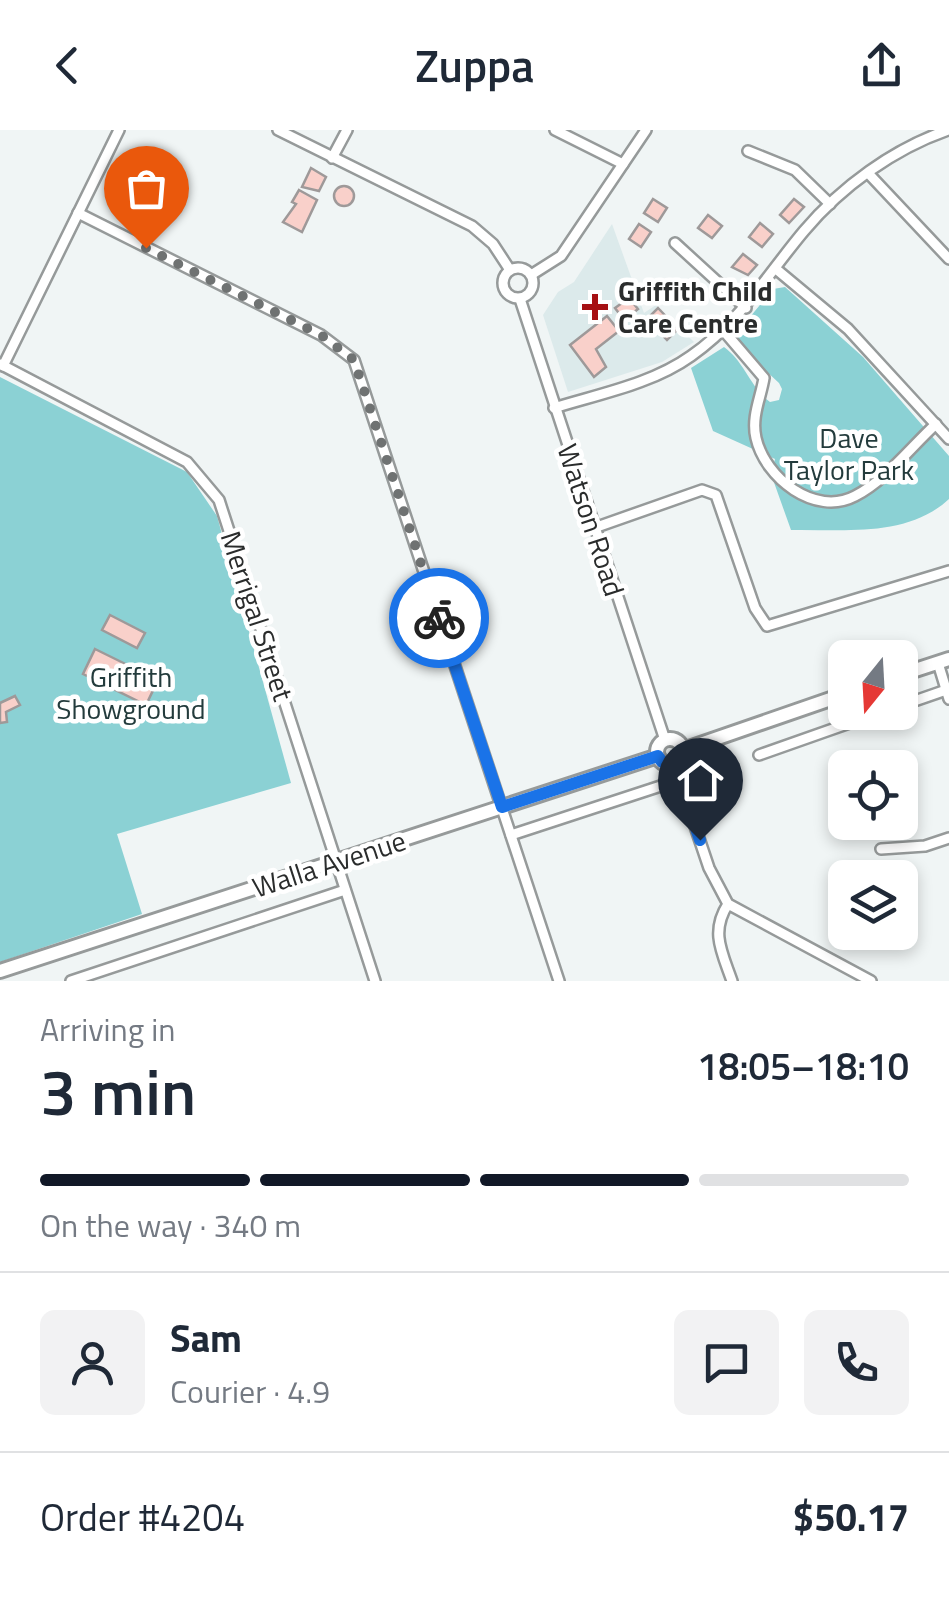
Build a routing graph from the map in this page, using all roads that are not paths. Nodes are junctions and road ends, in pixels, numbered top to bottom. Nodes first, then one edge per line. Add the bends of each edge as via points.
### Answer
1 (119, 130) edge
2 (278, 130) edge
3 (347, 130) edge
4 (555, 130) edge
5 (646, 130) edge
6 (944, 130) edge
7 (748, 151) dead end
8 (332, 158) junction
9 (623, 164) junction
10 (868, 173) junction
11 (830, 204) junction
12 (78, 213) junction
13 (675, 243) dead end
14 (949, 259) edge
15 (776, 269) junction
16 (510, 270) junction
17 (531, 274) junction
18 (520, 299) junction
19 (746, 308) junction
20 (723, 330) junction
21 (1, 365) edge
22 (554, 408) junction
23 (936, 424) junction
24 (949, 439) edge
25 (594, 528) junction
26 (949, 572) edge
27 (943, 661) edge
28 (918, 670) edge
29 (948, 692) edge
30 (828, 700) edge
31 (918, 701) edge
32 (829, 730) edge
33 (665, 740) junction
34 (683, 750) junction
35 (759, 755) dead end
36 (658, 756) junction
37 (674, 764) junction
38 (680, 780) junction
39 (502, 807) junction
40 (512, 835) junction
41 (949, 838) edge
42 (881, 849) dead end
43 (336, 861) junction
44 (346, 890) junction
45 (728, 904) junction
46 (0, 971) edge
47 (71, 981) edge
48 (375, 981) edge
49 (559, 981) edge
50 (732, 981) edge
51 (871, 981) edge

1 - 12 street
2 - 8 street
3 - 8 street
4 - 9 street
5 - 9 street
6 - 10 street
7 - 11 street via 795,170
8 - 16 street via 472,226
9 - 17 street via 561,256
10 - 11 street
10 - 14 street
11 - 15 street
12 - 21 street
12 - 39 street via 321,335 354,360
13 - 19 street
15 - 19 street
15 - 23 street via 848,329
16 - 17 street
16 - 18 street via 503,284
17 - 18 street via 532,290
18 - 22 street, Watson Road
19 - 20 street
20 - 22 street via 666,371
20 - 23 street via 764,378 754,432 760,451 805,498 830,504 855,496
21 - 43 street, Merrigal Street via 187,462 206,479 219,500
22 - 25 street, Watson Road
23 - 24 street
25 - 26 street via 702,490 716,496 767,626
25 - 33 street, Watson Road
27 - 28 street
27 - 29 street
29 - 31 street
30 - 34 street
32 - 35 street
33 - 34 street via 676,740
33 - 36 street
34 - 37 street
36 - 37 street
36 - 39 street, Walla Avenue
37 - 38 street
38 - 40 street
38 - 45 street
39 - 40 street
39 - 43 street, Walla Avenue
40 - 49 street
41 - 42 street
43 - 44 street, Merrigal Street
43 - 46 street, Walla Avenue
44 - 47 street, Walla Avenue
44 - 48 street, Merrigal Street
45 - 50 street via 716,938
45 - 51 street

